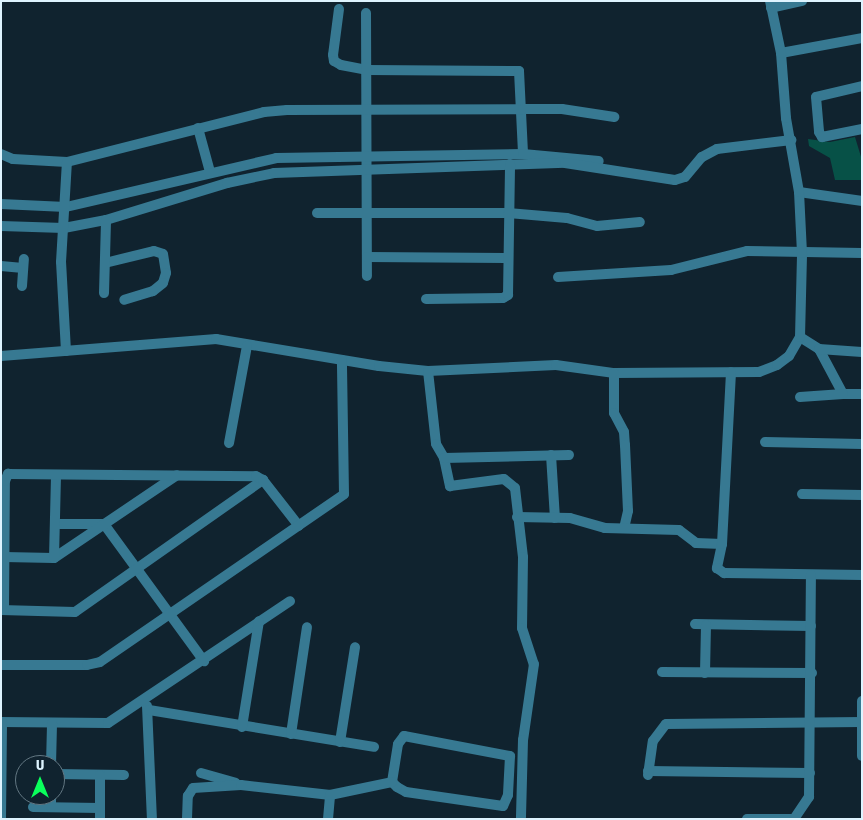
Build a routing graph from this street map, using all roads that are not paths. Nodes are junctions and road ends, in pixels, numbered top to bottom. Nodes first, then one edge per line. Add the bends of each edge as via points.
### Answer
1 (802, 1) edge
2 (771, 5) edge
3 (339, 10) dead end
4 (366, 13) dead end
5 (862, 38) edge
6 (781, 53) junction
7 (367, 70) junction
8 (862, 86) edge
9 (367, 109) junction
10 (523, 109) junction
11 (614, 117) dead end
12 (198, 128) junction
13 (862, 130) edge
14 (791, 140) junction
15 (1, 154) edge
16 (523, 154) junction
17 (367, 155) junction
18 (67, 162) junction
19 (510, 164) junction
20 (224, 168) junction
21 (366, 170) junction
22 (210, 172) junction
23 (685, 177) junction
24 (227, 183) junction
25 (799, 192) junction
26 (862, 201) edge
27 (1, 204) edge
28 (66, 207) junction
29 (317, 213) dead end
30 (367, 213) junction
31 (508, 213) junction
32 (106, 220) junction
33 (640, 222) dead end
34 (1, 226) edge
35 (64, 228) junction
36 (802, 253) junction
37 (862, 253) edge
38 (367, 257) junction
39 (506, 258) junction
40 (105, 263) junction
41 (1, 266) edge
42 (367, 276) dead end
43 (558, 277) dead end
44 (22, 286) dead end
45 (104, 293) dead end
46 (426, 299) dead end
47 (124, 300) dead end
48 (800, 336) junction
49 (247, 346) junction
50 (820, 349) junction
51 (66, 351) junction
52 (862, 352) edge
53 (1, 356) edge
54 (342, 360) junction
55 (428, 371) junction
56 (731, 372) junction
57 (614, 373) junction
58 (843, 394) junction
59 (862, 394) edge
60 (800, 397) dead end
61 (765, 442) dead end
62 (228, 443) dead end
63 (862, 444) edge
64 (551, 455) junction
65 (570, 455) dead end
66 (444, 458) junction
67 (177, 475) junction
68 (56, 476) junction
69 (263, 480) junction
70 (802, 494) dead end
71 (862, 495) edge
72 (517, 517) junction
73 (554, 518) junction
74 (55, 524) junction
75 (104, 524) junction
76 (299, 526) junction
77 (624, 528) junction
78 (722, 544) junction
79 (4, 557) junction
80 (54, 558) junction
81 (136, 567) junction
82 (811, 575) junction
83 (862, 575) edge
84 (290, 601) dead end
85 (2, 610) edge
86 (168, 614) junction
87 (259, 621) junction
88 (811, 626) junction
89 (308, 628) dead end
90 (355, 647) dead end
91 (204, 661) junction
92 (1, 665) edge
93 (662, 672) dead end
94 (705, 673) junction
95 (812, 674) junction
96 (143, 698) junction
97 (862, 701) edge
98 (149, 710) junction
99 (2, 722) edge
100 (861, 722) edge
101 (52, 723) junction
102 (811, 724) junction
103 (242, 728) junction
104 (291, 734) junction
105 (340, 742) junction
106 (374, 747) dead end
107 (52, 755) edge
108 (862, 756) edge
109 (810, 773) junction
110 (65, 774) edge
111 (100, 774) junction
112 (200, 774) dead end
113 (124, 775) dead end
114 (392, 782) junction
115 (241, 785) junction
116 (330, 795) junction
117 (33, 807) dead end
118 (51, 807) joint
119 (100, 814) edge
120 (1, 819) edge
121 (152, 819) edge
122 (187, 819) edge
123 (328, 819) edge
124 (521, 819) edge
125 (747, 819) edge
126 (793, 819) edge

1 - 2 street
2 - 6 street
3 - 7 street via 334,61
4 - 7 street
5 - 6 street
6 - 14 street
7 - 9 street
7 - 10 street via 517,70 522,74
8 - 13 street via 816,97 818,132 822,137
9 - 10 street
9 - 12 street via 264,112
9 - 17 street
10 - 11 street
10 - 16 street
12 - 18 street
12 - 22 street
14 - 23 street via 717,149 702,157
14 - 25 street
15 - 18 street via 13,159
16 - 17 street
16 - 23 street via 561,155
17 - 20 street via 276,158
17 - 21 street
18 - 28 street
19 - 21 street
19 - 23 street via 565,163 675,180
19 - 31 street
20 - 22 street
20 - 24 street
21 - 24 street via 274,173
21 - 30 street
22 - 28 street
24 - 32 street
25 - 26 street
25 - 36 street
27 - 28 street
28 - 35 street
29 - 30 street
30 - 31 street
30 - 38 street
31 - 33 street via 567,218 597,226
31 - 39 street
32 - 35 street
32 - 40 street
34 - 35 street
35 - 51 street via 61,281
36 - 37 street
36 - 43 street via 747,251 671,270
36 - 48 street
38 - 39 street
38 - 42 street
39 - 46 street via 508,293 505,297
40 - 45 street
40 - 47 street via 154,251 163,254 164,283 153,291
41 - 44 street via 24,264
48 - 50 street
48 - 56 street via 789,356 777,365 760,372
49 - 51 street via 204,339
49 - 54 street
49 - 62 street
50 - 52 street
50 - 58 street
51 - 53 street
54 - 55 street
54 - 76 street via 346,489 344,494
55 - 57 street via 556,365
55 - 66 street via 436,444
56 - 57 street
56 - 78 street
57 - 77 street via 614,412 624,432 625,445 628,510
58 - 59 street
58 - 60 street
61 - 63 street
64 - 65 street
64 - 66 street
64 - 73 street
66 - 72 street via 450,486 510,481 515,488
67 - 68 street
67 - 69 street via 256,476
67 - 75 street
68 - 74 street
68 - 79 street via 6,476
69 - 76 street
69 - 81 street
70 - 71 street
72 - 73 street
72 - 124 street via 522,557 522,628 534,664 523,740
73 - 77 street via 574,518 597,527
74 - 75 street
74 - 80 street
75 - 80 street
75 - 81 street
76 - 86 street
77 - 78 street via 679,530 696,543
78 - 82 street via 717,568 720,572
79 - 80 street
79 - 85 street
81 - 85 street via 75,612
81 - 86 street
82 - 83 street
82 - 88 street
84 - 87 street
86 - 91 street
86 - 92 street via 100,662 87,665
87 - 91 street
87 - 103 street
88 - 94 street via 700,625
88 - 95 street
89 - 104 street
90 - 105 street
91 - 96 street
93 - 94 street
94 - 95 street
95 - 102 street
96 - 98 street
96 - 101 street via 108,723
97 - 100 street
98 - 103 street
98 - 121 street
99 - 101 street
99 - 120 street
100 - 102 street
100 - 108 street
101 - 107 street
102 - 109 street
102 - 109 street via 666,724 653,741 648,773
103 - 104 street
104 - 105 street
105 - 106 street
109 - 126 street via 807,803
110 - 111 street
111 - 113 street
111 - 119 street
112 - 115 street
114 - 114 street via 398,744 404,736 510,756 503,806 406,792
114 - 116 street
115 - 116 street
115 - 122 street via 194,788 188,796
116 - 123 street
117 - 118 street
118 - 119 street
125 - 126 street

